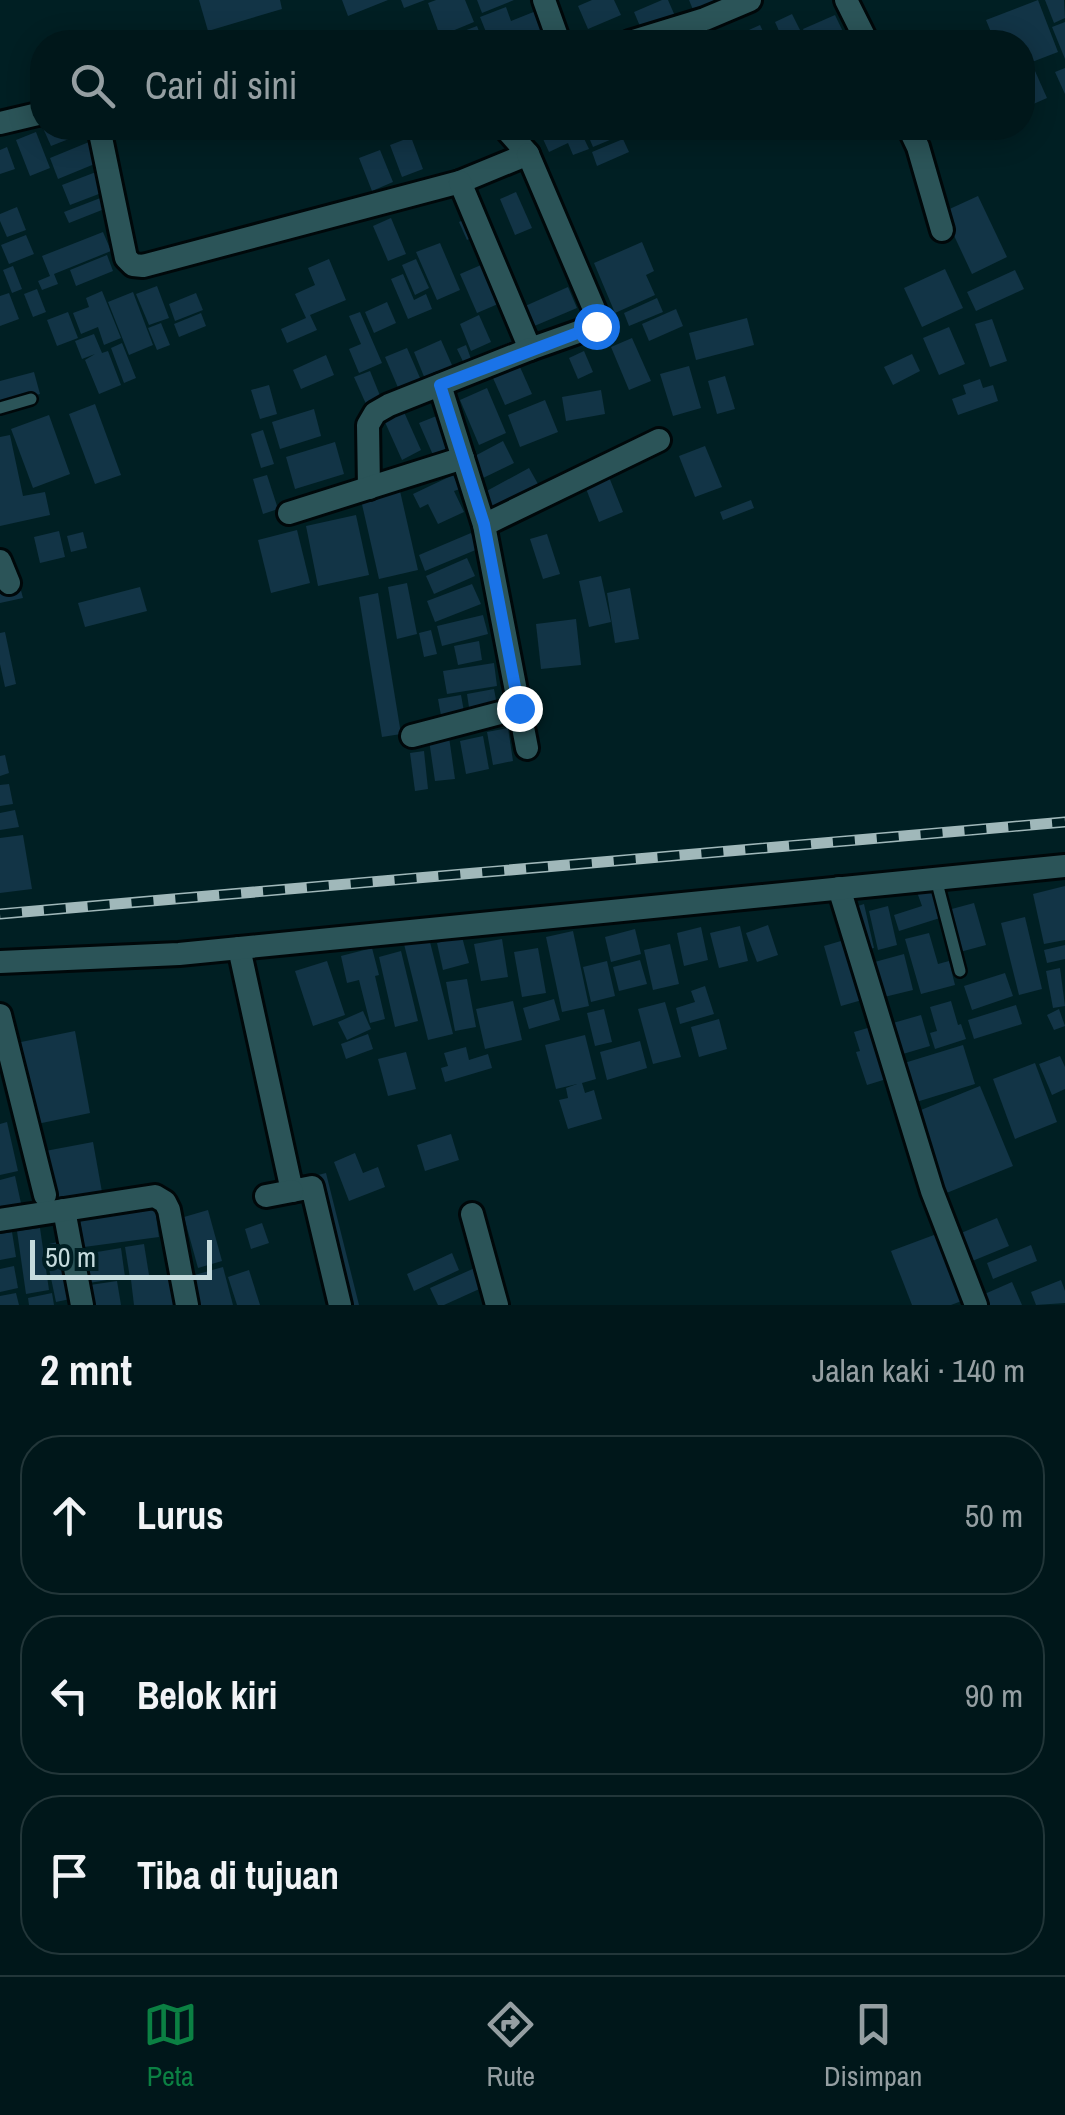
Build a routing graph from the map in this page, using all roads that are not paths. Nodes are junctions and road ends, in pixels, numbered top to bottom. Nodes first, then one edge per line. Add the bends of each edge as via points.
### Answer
1 (544, 0) edge
2 (750, 0) edge
3 (846, 0) edge
4 (555, 30) edge
5 (669, 30) edge
6 (861, 30) edge
7 (30, 116) edge
8 (0, 123) edge
9 (101, 140) edge
10 (515, 140) edge
11 (915, 140) edge
12 (528, 154) junction
13 (460, 182) junction
14 (942, 230) dead end
15 (530, 349) junction
16 (440, 385) junction
17 (31, 399) dead end
18 (0, 408) edge
19 (660, 440) dead end
20 (463, 458) junction
21 (368, 488) junction
22 (289, 514) dead end
23 (484, 524) junction
24 (519, 708) junction
25 (412, 736) dead end
26 (527, 748) dead end
27 (1065, 866) edge
28 (936, 878) junction
29 (839, 888) junction
30 (239, 948) junction
31 (0, 962) edge
32 (960, 970) dead end
33 (0, 1014) edge
34 (292, 1191) junction
35 (266, 1196) dead end
36 (54, 1203) junction
37 (472, 1214) dead end
38 (0, 1220) edge
39 (82, 1305) edge
40 (186, 1305) edge
41 (340, 1305) edge
42 (497, 1305) edge
43 (976, 1305) edge

1 - 4 street
2 - 5 street
3 - 6 street
7 - 8 street
9 - 13 street via 132,265
10 - 12 street
11 - 14 street
12 - 13 street
12 - 15 street via 598,322
13 - 15 street
15 - 16 street
16 - 20 street
16 - 21 street via 375,413 368,426
17 - 18 lane
19 - 23 street
20 - 21 street
20 - 23 street
21 - 22 street
23 - 24 street
24 - 25 street
24 - 26 street
27 - 28 street
28 - 29 street
28 - 32 lane
29 - 30 street
29 - 43 street via 932,1191
30 - 31 street
30 - 34 street
33 - 36 street
34 - 35 street
34 - 41 street via 312,1187
36 - 38 street
36 - 39 street
36 - 40 street via 161,1198 169,1210
37 - 42 street

